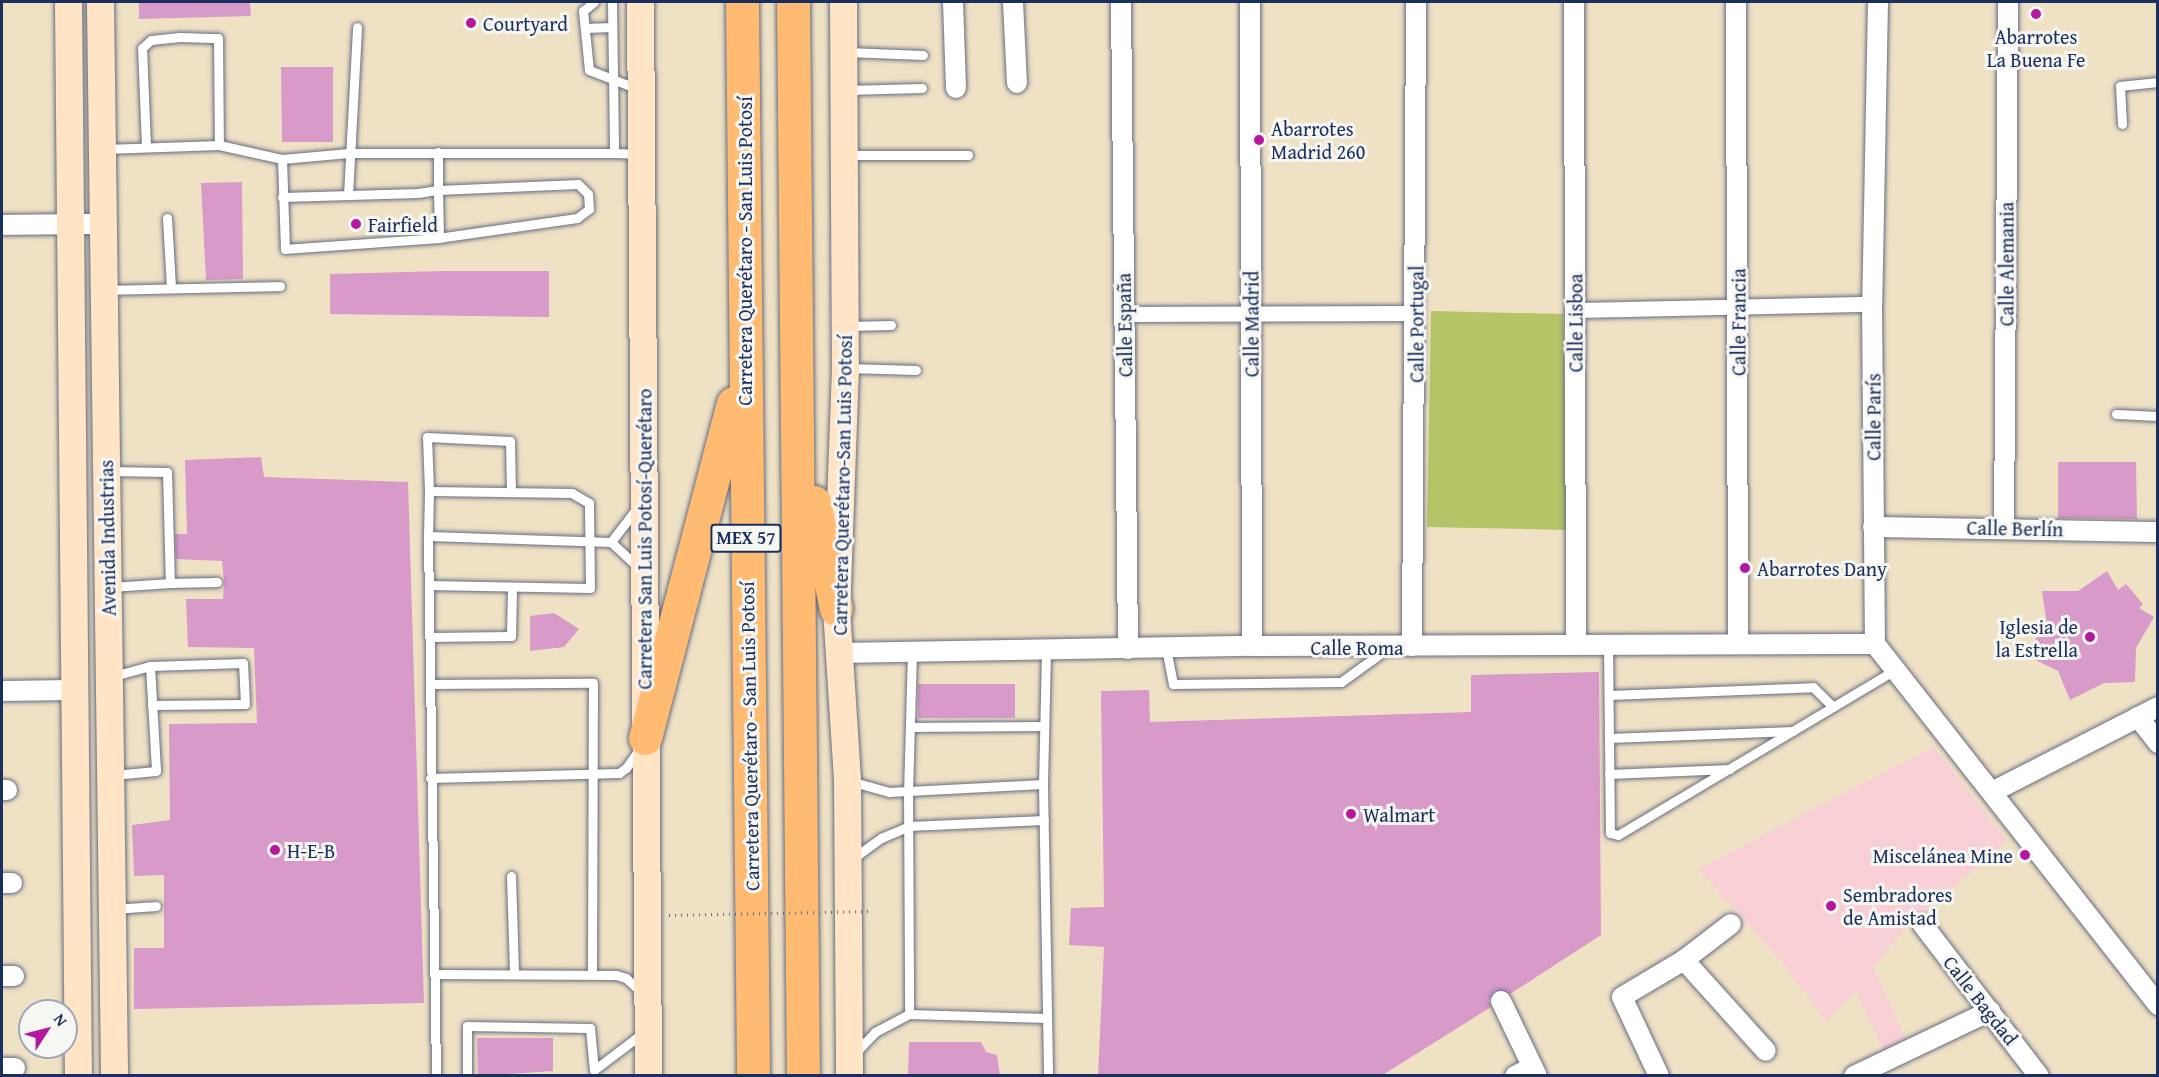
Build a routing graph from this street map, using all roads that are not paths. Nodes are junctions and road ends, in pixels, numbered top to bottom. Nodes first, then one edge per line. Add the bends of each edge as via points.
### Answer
1 (68, 2) edge
2 (100, 2) edge
3 (594, 2) edge
4 (612, 2) edge
5 (640, 2) edge
6 (742, 2) edge
7 (793, 2) edge
8 (843, 2) edge
9 (953, 2) edge
10 (1014, 2) edge
11 (1121, 2) edge
12 (1250, 2) edge
13 (1416, 2) edge
14 (1574, 2) edge
15 (1736, 2) edge
16 (1878, 2) edge
17 (2008, 2) edge
18 (357, 27) dead end
19 (612, 27) junction
20 (585, 28) junction
21 (844, 51) junction
22 (923, 56) dead end
23 (613, 78) junction
24 (2157, 82) edge
25 (1017, 83) dead end
26 (922, 88) dead end
27 (956, 88) dead end
28 (641, 90) junction
29 (844, 90) junction
30 (2122, 124) dead end
31 (219, 145) junction
32 (146, 146) junction
33 (100, 149) junction
34 (438, 152) junction
35 (350, 153) junction
36 (614, 153) junction
37 (641, 154) junction
38 (844, 155) junction
39 (968, 155) dead end
40 (282, 159) junction
41 (438, 190) junction
42 (348, 195) junction
43 (282, 197) junction
44 (167, 218) dead end
45 (69, 224) junction
46 (102, 224) junction
47 (2, 225) edge
48 (439, 238) junction
49 (280, 286) dead end
50 (171, 287) junction
51 (104, 290) junction
52 (1872, 304) junction
53 (1738, 309) junction
54 (1575, 310) junction
55 (1124, 314) junction
56 (1416, 314) junction
57 (1251, 316) junction
58 (891, 325) dead end
59 (845, 326) junction
60 (743, 363) junction
61 (845, 368) junction
62 (916, 370) dead end
63 (2116, 414) dead end
64 (2157, 416) edge
65 (798, 427) junction
66 (106, 471) junction
67 (429, 491) junction
68 (511, 491) junction
69 (644, 500) junction
70 (1873, 527) junction
71 (2004, 527) junction
72 (2157, 532) edge
73 (428, 536) junction
74 (590, 541) junction
75 (611, 542) junction
76 (644, 572) junction
77 (217, 582) dead end
78 (170, 583) junction
79 (429, 585) junction
80 (512, 587) junction
81 (108, 588) junction
82 (836, 609) junction
83 (429, 637) junction
84 (1738, 643) junction
85 (1576, 644) junction
86 (1608, 644) junction
87 (1875, 644) junction
88 (1252, 646) junction
89 (1412, 646) junction
90 (1166, 648) junction
91 (1389, 648) junction
92 (1046, 649) junction
93 (1128, 649) junction
94 (912, 650) junction
95 (840, 653) junction
96 (150, 666) junction
97 (1896, 669) junction
98 (110, 677) junction
99 (430, 684) junction
100 (72, 690) junction
101 (2, 691) edge
102 (1609, 695) junction
103 (152, 705) junction
104 (1833, 707) junction
105 (2157, 707) edge
106 (2138, 717) junction
107 (1044, 726) junction
108 (910, 727) junction
109 (1794, 731) junction
110 (645, 738) junction
111 (1609, 738) junction
112 (2157, 743) edge
113 (1731, 770) junction
114 (1610, 774) junction
115 (112, 775) junction
116 (593, 776) junction
117 (430, 778) junction
118 (848, 781) junction
119 (1043, 784) junction
120 (908, 791) junction
121 (1994, 791) junction
122 (1044, 819) junction
123 (909, 826) junction
124 (848, 862) junction
125 (511, 876) dead end
126 (156, 906) dead end
127 (114, 909) junction
128 (1731, 924) dead end
129 (1923, 925) dead end
130 (1684, 960) junction
131 (434, 974) junction
132 (514, 974) junction
133 (592, 974) junction
134 (647, 997) junction
135 (1501, 1001) dead end
136 (2157, 1005) edge
137 (1990, 1011) junction
138 (909, 1014) junction
139 (1047, 1018) junction
140 (647, 1029) junction
141 (1766, 1051) dead end
142 (849, 1067) edge
143 (1535, 1071) edge
144 (78, 1076) edge
145 (114, 1076) edge
146 (436, 1076) edge
147 (467, 1076) edge
148 (648, 1076) edge
149 (753, 1076) edge
150 (803, 1076) edge
151 (1048, 1076) edge
152 (1515, 1076) edge
153 (1659, 1076) edge
154 (1854, 1076) edge
155 (2039, 1076) edge

1 - 45 main road, Avenida Industrias
2 - 33 main road, Avenida Industrias
3 - 20 lane via 583,11
4 - 19 lane
5 - 28 main road, Carretera San Luis Potosí-Querétaro
6 - 60 highway, Carretera Querétaro - San Luis Potosí / MEX 57 via 747,259
7 - 65 highway, MEX 57
8 - 21 main road, Carretera Querétaro-San Luis Potosí
9 - 27 street
10 - 25 street
11 - 55 street, Calle España
12 - 57 street, Calle Madrid
13 - 56 street, Calle Portugal
14 - 54 street, Calle Lisboa
15 - 53 street, Calle Francia
16 - 52 street, Calle París
17 - 71 street, Calle Alemania
18 - 35 lane
19 - 20 lane
19 - 23 lane
20 - 23 lane via 589,70
21 - 22 lane
21 - 29 main road, Carretera Querétaro-San Luis Potosí
23 - 28 lane
23 - 36 lane
24 - 30 lane via 2120,86
26 - 29 lane
28 - 37 main road, Carretera San Luis Potosí-Querétaro
29 - 38 main road, Carretera Querétaro-San Luis Potosí
31 - 32 lane
31 - 32 lane via 218,38 180,37 151,40 142,48
31 - 40 lane
32 - 33 lane
33 - 46 main road, Avenida Industrias
34 - 35 lane
34 - 36 lane
34 - 41 lane
35 - 40 lane
35 - 42 lane
36 - 37 lane
37 - 69 main road, Carretera San Luis Potosí-Querétaro
38 - 39 lane
38 - 59 main road, Carretera Querétaro-San Luis Potosí
40 - 43 lane
41 - 42 lane
41 - 48 lane
41 - 48 lane via 578,184 588,194 589,209 577,218
42 - 43 lane
43 - 48 lane via 285,249
44 - 50 lane
45 - 46 street
45 - 47 street
45 - 100 main road, Avenida Industrias
46 - 51 main road, Avenida Industrias
49 - 50 lane
50 - 51 lane
51 - 66 main road, Avenida Industrias
52 - 53 street
52 - 70 street, Calle París
53 - 54 street
53 - 84 street, Calle Francia
54 - 85 street, Calle Lisboa
55 - 57 street
55 - 93 street, Calle España
56 - 57 street
56 - 89 street, Calle Portugal
57 - 88 street, Calle Madrid
58 - 59 lane
59 - 61 main road, Carretera Querétaro-San Luis Potosí
60 - 110 highway
60 - 149 highway, Carretera Querétaro - San Luis Potosí / MEX 57
61 - 62 lane
61 - 82 main road, Carretera Querétaro-San Luis Potosí
63 - 64 lane
65 - 82 highway
65 - 150 highway, MEX 57
66 - 78 lane via 167,472
66 - 81 main road, Avenida Industrias
67 - 68 lane
67 - 68 lane via 427,437 510,441
67 - 73 lane
68 - 74 lane via 572,493 589,503
69 - 75 lane
69 - 76 main road, Carretera San Luis Potosí-Querétaro
70 - 71 street, Calle Berlín
70 - 87 street, Calle París
71 - 72 street, Calle Berlín
73 - 74 lane
73 - 79 lane
74 - 75 lane
74 - 80 lane via 590,588
75 - 76 lane
76 - 110 main road, Carretera San Luis Potosí-Querétaro
77 - 78 lane
78 - 81 lane
79 - 80 lane
79 - 83 lane
80 - 83 lane via 511,636
81 - 98 main road, Avenida Industrias
82 - 95 main road, Carretera Querétaro-San Luis Potosí
83 - 99 lane
84 - 86 street, Calle Roma
84 - 87 street, Calle Roma
85 - 86 street, Calle Roma
85 - 89 street, Calle Roma
86 - 102 lane
87 - 97 street
88 - 90 street, Calle Roma
88 - 91 street, Calle Roma
89 - 91 street, Calle Roma
90 - 91 lane via 1173,684 1341,682
90 - 93 street, Calle Roma
92 - 93 street, Calle Roma
92 - 94 street, Calle Roma
92 - 107 lane
94 - 95 street, Calle Roma
94 - 108 lane
95 - 118 main road, Carretera Querétaro-San Luis Potosí
96 - 98 lane
96 - 103 lane
96 - 103 lane via 243,663 244,674 245,704
97 - 104 lane
97 - 121 street
98 - 115 main road, Avenida Industrias
99 - 116 lane via 593,683
99 - 117 lane
100 - 101 street
100 - 144 main road, Avenida Industrias
102 - 104 lane via 1813,687
102 - 111 lane
103 - 115 lane via 156,771
104 - 109 lane
105 - 106 street
106 - 112 street
106 - 121 street
107 - 108 lane
107 - 119 lane
108 - 120 lane
109 - 111 lane
109 - 113 lane
110 - 116 lane via 626,768
110 - 134 main road, Carretera San Luis Potosí-Querétaro
111 - 114 lane
113 - 114 lane
113 - 114 lane via 1618,835 1610,834
115 - 127 main road, Avenida Industrias
116 - 117 lane
116 - 133 lane
117 - 131 lane
118 - 120 lane via 889,792
118 - 124 main road, Carretera Querétaro-San Luis Potosí
119 - 120 lane
119 - 122 lane
120 - 123 lane
121 - 136 street
122 - 123 lane
122 - 139 lane
123 - 124 lane via 881,838
123 - 138 lane
124 - 142 main road, Carretera Querétaro-San Luis Potosí
125 - 132 lane
126 - 127 lane
127 - 145 main road, Avenida Industrias
128 - 130 street
129 - 137 street, Calle Bagdad
130 - 141 street
130 - 153 street via 1622,997
131 - 132 lane
131 - 146 lane
132 - 133 lane
133 - 134 lane via 626,978
134 - 140 main road, Carretera San Luis Potosí-Querétaro
135 - 143 street
137 - 154 street
137 - 155 street, Calle Bagdad
138 - 139 lane
138 - 142 lane via 875,1032
139 - 151 lane
140 - 147 lane via 594,1070 590,1028 467,1026
140 - 148 main road, Carretera San Luis Potosí-Querétaro
143 - 152 street

